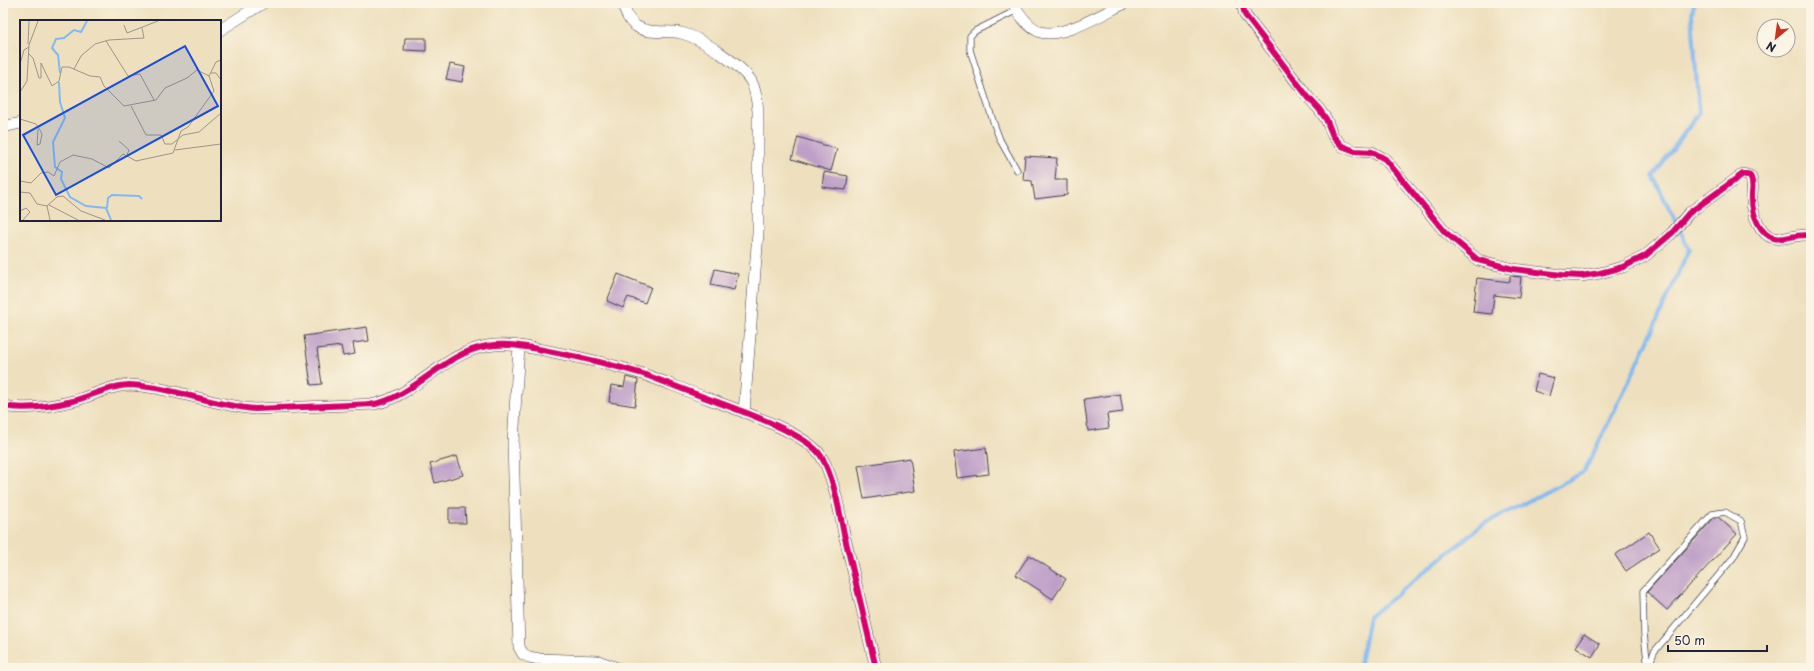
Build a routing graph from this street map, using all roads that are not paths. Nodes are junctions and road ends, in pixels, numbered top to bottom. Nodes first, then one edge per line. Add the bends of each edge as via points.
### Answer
1 (263, 3) edge
2 (623, 3) edge
3 (1125, 3) edge
4 (1242, 3) edge
5 (1015, 6) edge
6 (221, 29) edge
7 (20, 123) edge
8 (3, 127) edge
9 (1017, 170) dead end
10 (1811, 236) edge
11 (519, 346) junction
12 (3, 406) edge
13 (744, 412) junction
14 (617, 668) edge
15 (876, 668) edge
16 (1648, 668) edge

1 - 6 street
2 - 13 street via 629,19 635,26 643,30 682,33 717,51 750,80 756,94 758,233
3 - 5 street via 1087,22 1050,33 1038,31 1030,25
4 - 10 street via 1245,15 1319,109 1337,141 1348,149 1372,152 1385,160 1445,232 1478,260 1520,270 1581,276 1623,267 1645,256 1672,233 1689,214 1740,175 1746,174 1753,183 1751,198 1754,212 1767,235 1775,238 1798,234
5 - 9 lane via 975,31 970,36 970,50 1000,140
7 - 8 street
11 - 12 street via 486,346 464,353 400,395 375,404 255,409 168,390 130,385 106,388 62,403 23,407
11 - 13 street via 600,362 644,375
11 - 14 street via 513,443 519,647 523,654 529,657 598,661
13 - 15 street via 806,441 814,447 825,464 836,498
16 - 16 lane via 1654,652 1733,558 1745,537 1741,520 1725,512 1712,514 1643,591

